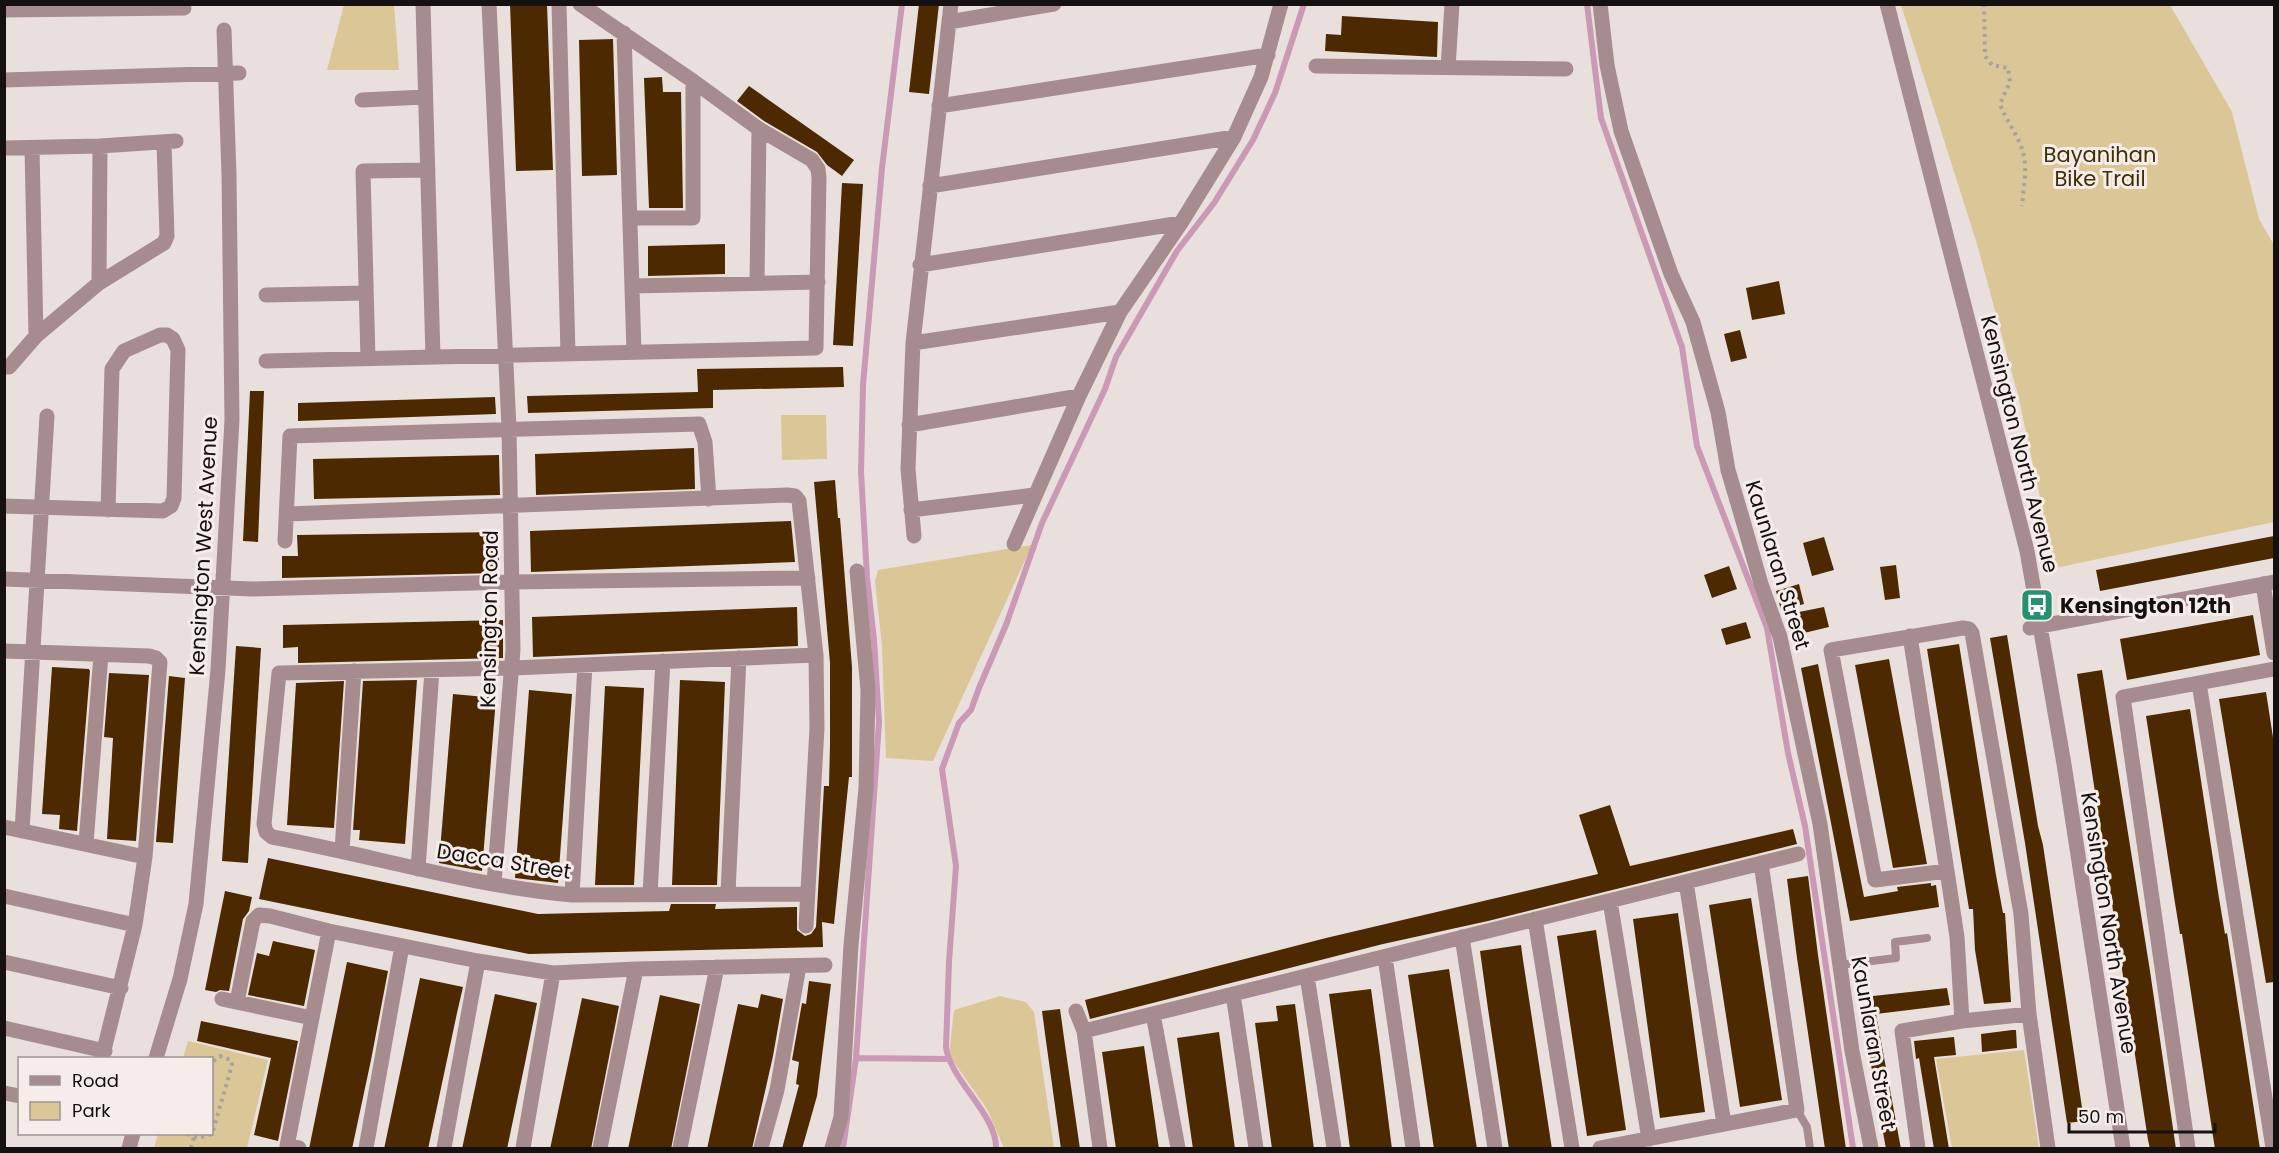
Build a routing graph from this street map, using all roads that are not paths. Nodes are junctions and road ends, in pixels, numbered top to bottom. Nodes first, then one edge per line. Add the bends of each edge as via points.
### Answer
1 (423, 4) edge
2 (489, 4) edge
3 (559, 4) edge
4 (580, 4) edge
5 (951, 4) edge
6 (1054, 4) edge
7 (1281, 4) edge
8 (1452, 4) edge
9 (1600, 4) edge
10 (1887, 4) edge
11 (95, 6) edge
12 (159, 6) edge
13 (26, 7) edge
14 (184, 8) dead end
15 (4, 10) edge
16 (949, 22) junction
17 (224, 30) dead end
18 (624, 33) junction
19 (1268, 55) junction
20 (1316, 66) dead end
21 (1448, 68) junction
22 (1566, 69) dead end
23 (232, 73) junction
24 (4, 80) edge
25 (693, 81) junction
26 (424, 97) junction
27 (362, 99) dead end
28 (939, 106) junction
29 (759, 129) junction
30 (1234, 137) junction
31 (100, 146) junction
32 (4, 148) edge
33 (32, 148) junction
34 (428, 170) junction
35 (930, 186) junction
36 (630, 218) junction
37 (1181, 224) junction
38 (920, 265) junction
39 (818, 282) junction
40 (99, 283) junction
41 (757, 283) junction
42 (632, 286) junction
43 (366, 293) junction
44 (266, 295) dead end
45 (1120, 312) junction
46 (36, 336) junction
47 (913, 343) junction
48 (634, 352) junction
49 (568, 354) junction
50 (506, 356) junction
51 (433, 357) junction
52 (368, 359) junction
53 (266, 361) dead end
54 (4, 367) edge
55 (1080, 396) junction
56 (46, 416) dead end
57 (909, 424) junction
58 (510, 428) junction
59 (1034, 495) junction
60 (709, 499) junction
61 (512, 505) junction
62 (4, 506) edge
63 (41, 507) junction
64 (108, 510) junction
65 (911, 510) junction
66 (287, 514) junction
67 (914, 536) dead end
68 (285, 541) dead end
69 (1014, 544) dead end
70 (857, 571) dead end
71 (808, 578) junction
72 (4, 579) edge
73 (38, 580) junction
74 (512, 582) junction
75 (2269, 583) edge
76 (223, 588) junction
77 (2035, 627) junction
78 (1910, 636) junction
79 (4, 651) edge
80 (34, 652) junction
81 (2274, 653) edge
82 (101, 655) junction
83 (816, 655) junction
84 (739, 658) junction
85 (663, 661) junction
86 (585, 665) junction
87 (513, 668) junction
88 (2274, 669) edge
89 (432, 670) junction
90 (354, 671) junction
91 (2199, 683) junction
92 (4, 827) edge
93 (22, 831) junction
94 (86, 843) junction
95 (342, 850) junction
96 (1798, 854) dead end
97 (145, 857) junction
98 (1761, 863) junction
99 (418, 869) junction
100 (1947, 871) junction
101 (1686, 882) junction
102 (494, 883) junction
103 (728, 893) junction
104 (650, 894) junction
105 (806, 894) junction
106 (572, 895) junction
107 (4, 896) edge
108 (1610, 901) junction
109 (1535, 919) junction
110 (135, 926) junction
111 (806, 926) dead end
112 (329, 931) junction
113 (1462, 937) junction
114 (1928, 938) dead end
115 (402, 946) junction
116 (1385, 957) junction
117 (4, 962) edge
118 (478, 962) junction
119 (825, 965) dead end
120 (1839, 965) junction
121 (799, 966) junction
122 (717, 967) junction
123 (636, 969) junction
124 (553, 973) junction
125 (1307, 976) junction
126 (121, 988) junction
127 (1233, 994) junction
128 (1076, 1011) dead end
129 (1153, 1014) junction
130 (2029, 1014) junction
131 (312, 1018) junction
132 (1962, 1021) junction
133 (4, 1028) edge
134 (1084, 1031) junction
135 (103, 1055) edge
136 (157, 1057) edge
137 (1797, 1110) junction
138 (1724, 1124) junction
139 (1650, 1139) junction
140 (299, 1149) edge
141 (366, 1149) edge
142 (444, 1149) edge
143 (523, 1149) edge
144 (600, 1149) edge
145 (680, 1149) edge
146 (762, 1149) edge
147 (832, 1149) edge
148 (1100, 1149) edge
149 (1178, 1149) edge
150 (1256, 1149) edge
151 (1334, 1149) edge
152 (1413, 1149) edge
153 (1495, 1149) edge
154 (1572, 1149) edge
155 (1600, 1149) edge
156 (1810, 1149) edge
157 (1871, 1149) edge
158 (1918, 1149) edge
159 (2048, 1149) edge
160 (2123, 1149) edge
161 (2188, 1149) edge
162 (2273, 1149) edge

1 - 26 street
2 - 50 street, Kensington Road
3 - 49 street
4 - 18 street
5 - 16 street
6 - 16 street
7 - 19 street
8 - 21 street
9 - 120 street, Kaunlaran Street via 1621,131 1671,274 1693,322 1718,412 1737,503 1780,637 1820,824
10 - 77 street, Kensington North Avenue via 2027,551
11 - 12 street
11 - 13 street
12 - 14 street
13 - 15 street
16 - 28 street
17 - 23 street, Kensington West Avenue
18 - 25 street
18 - 36 street
19 - 28 street
19 - 30 street via 1254,97
20 - 21 street
21 - 22 street
23 - 24 street
23 - 76 street, Kensington West Avenue via 229,175 232,420
25 - 29 street
25 - 36 street via 693,218
26 - 27 street
26 - 34 street
28 - 35 street
29 - 39 street via 812,160 818,169
29 - 41 street
30 - 35 street
30 - 37 street
31 - 33 street
31 - 40 street
31 - 40 street via 170,142 164,243
32 - 33 street
33 - 46 street
34 - 43 street via 363,171
34 - 51 street
35 - 38 street
36 - 42 street
37 - 38 street
37 - 45 street
38 - 47 street
39 - 41 street
39 - 48 street via 816,348
40 - 46 street
41 - 42 street
42 - 48 street
43 - 44 street
43 - 52 street
45 - 47 street
45 - 55 street
46 - 54 street via 9,367
47 - 57 street
48 - 49 street
49 - 50 street
50 - 51 street
50 - 58 street, Kensington Road
51 - 52 street
52 - 53 street
55 - 57 street
55 - 59 street
56 - 63 street
57 - 65 street
58 - 60 street via 699,424 705,441
58 - 61 street, Kensington Road
58 - 66 street via 290,436
59 - 65 street
59 - 69 street
60 - 61 street
60 - 71 street via 795,496 799,501
61 - 66 street
61 - 74 street, Kensington Road
62 - 63 street
63 - 64 street
63 - 73 street
64 - 64 street via 112,369 124,351 167,335 178,350 174,498 163,511
65 - 67 street
66 - 68 street
70 - 147 street via 868,690 866,788 851,945 841,1117
71 - 74 street
71 - 83 street
72 - 73 street
73 - 76 street
73 - 80 street
74 - 76 street
74 - 87 street, Kensington Road
75 - 77 street
75 - 81 street
76 - 136 street, Kensington West Avenue via 200,880 186,953
77 - 160 street, Kensington North Avenue
78 - 100 street
78 - 100 street via 1831,650 1875,880
78 - 130 street via 1963,628 1972,633 2021,914
79 - 80 street
80 - 82 street
80 - 93 street
82 - 94 street
82 - 97 street via 149,656 160,662
83 - 84 street
83 - 105 street via 817,728
84 - 85 street
84 - 103 street
85 - 86 street
85 - 104 street
86 - 87 street
86 - 106 street
87 - 89 street
87 - 102 street, Kensington Road
88 - 91 street
89 - 90 street
89 - 99 street
90 - 95 street
90 - 95 street, Dacca Street via 279,673 264,824 272,837
91 - 161 street via 2123,697
91 - 162 street
92 - 93 street
93 - 94 street
94 - 97 street
95 - 99 street, Dacca Street
96 - 98 street
97 - 110 street
98 - 101 street
98 - 137 street
99 - 102 street, Dacca Street
100 - 132 street via 1957,937
101 - 108 street
101 - 138 street
102 - 106 street, Dacca Street
103 - 104 street, Dacca Street
103 - 105 street, Dacca Street
104 - 106 street, Dacca Street
105 - 111 street
107 - 110 street
108 - 109 street
108 - 139 street
109 - 113 street
109 - 154 street
110 - 126 street
112 - 115 street
112 - 131 street
112 - 131 street via 259,915 252,921 230,1001
113 - 116 street
113 - 153 street
114 - 120 lane via 1895,942 1896,958
115 - 118 street
115 - 141 street
116 - 125 street
116 - 152 street
117 - 126 street
118 - 124 street
118 - 142 street
119 - 121 street
120 - 157 street, Kaunlaran Street
121 - 122 street
121 - 146 street via 777,1090
122 - 123 street
122 - 145 street
123 - 124 street
123 - 144 street
124 - 143 street
125 - 127 street
125 - 151 street
126 - 135 street
127 - 129 street
127 - 150 street
128 - 134 street
129 - 134 street
129 - 149 street
130 - 132 street
130 - 159 street
131 - 140 street via 287,1146
132 - 158 street via 1902,1031
133 - 135 street
134 - 148 street
137 - 138 street
137 - 156 lane via 1807,1127
138 - 139 street
139 - 155 street

